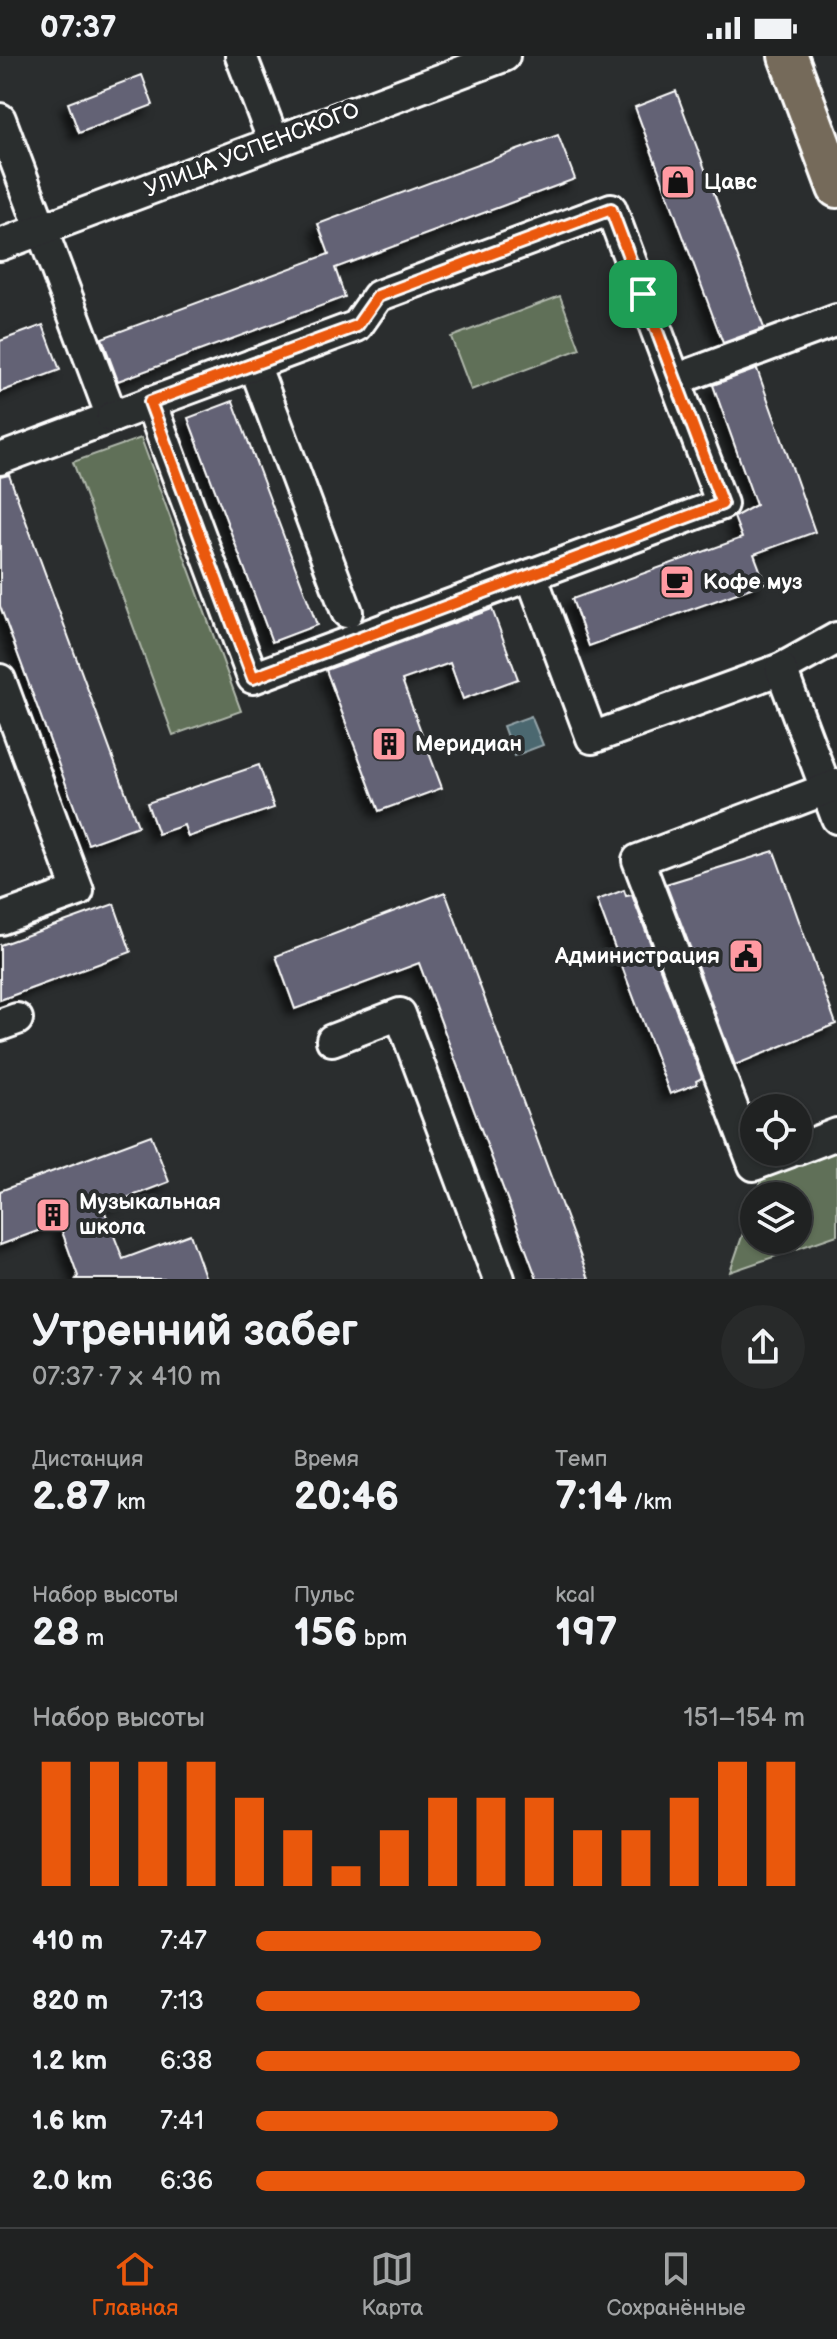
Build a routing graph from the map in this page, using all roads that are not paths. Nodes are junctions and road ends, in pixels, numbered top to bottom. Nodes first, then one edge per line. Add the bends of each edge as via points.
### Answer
1 (241, 56) edge
2 (504, 56) edge
3 (788, 56) edge
4 (0, 119) edge
5 (274, 142) junction
6 (837, 188) edge
7 (41, 229) junction
8 (0, 245) edge
9 (837, 320) edge
10 (254, 364) junction
11 (675, 380) junction
12 (150, 402) junction
13 (112, 417) junction
14 (0, 459) edge
15 (531, 575) junction
16 (347, 612) dead end
17 (837, 638) edge
18 (781, 669) junction
19 (0, 680) edge
20 (832, 787) edge
21 (837, 818) edge
22 (0, 919) edge
23 (332, 1040) dead end
24 (740, 1128) edge
25 (837, 1134) edge
26 (812, 1144) edge
27 (499, 1279) edge

1 - 5 street
2 - 5 street, УЛИЦА УСПЕНСКОГО
3 - 6 main road
4 - 7 street
5 - 7 street, УЛИЦА УСПЕНСКОГО
7 - 8 street, УЛИЦА УСПЕНСКОГО
7 - 13 street
9 - 11 street
10 - 11 street via 357,326 378,296 611,209
10 - 12 street
10 - 16 street
11 - 15 street via 722,504
12 - 13 street
12 - 15 street via 253,678
13 - 14 street
15 - 18 street via 592,738
17 - 18 street
18 - 20 street
19 - 22 street via 78,891
20 - 21 street
20 - 24 street via 638,860
23 - 27 street via 400,1014
25 - 26 street

